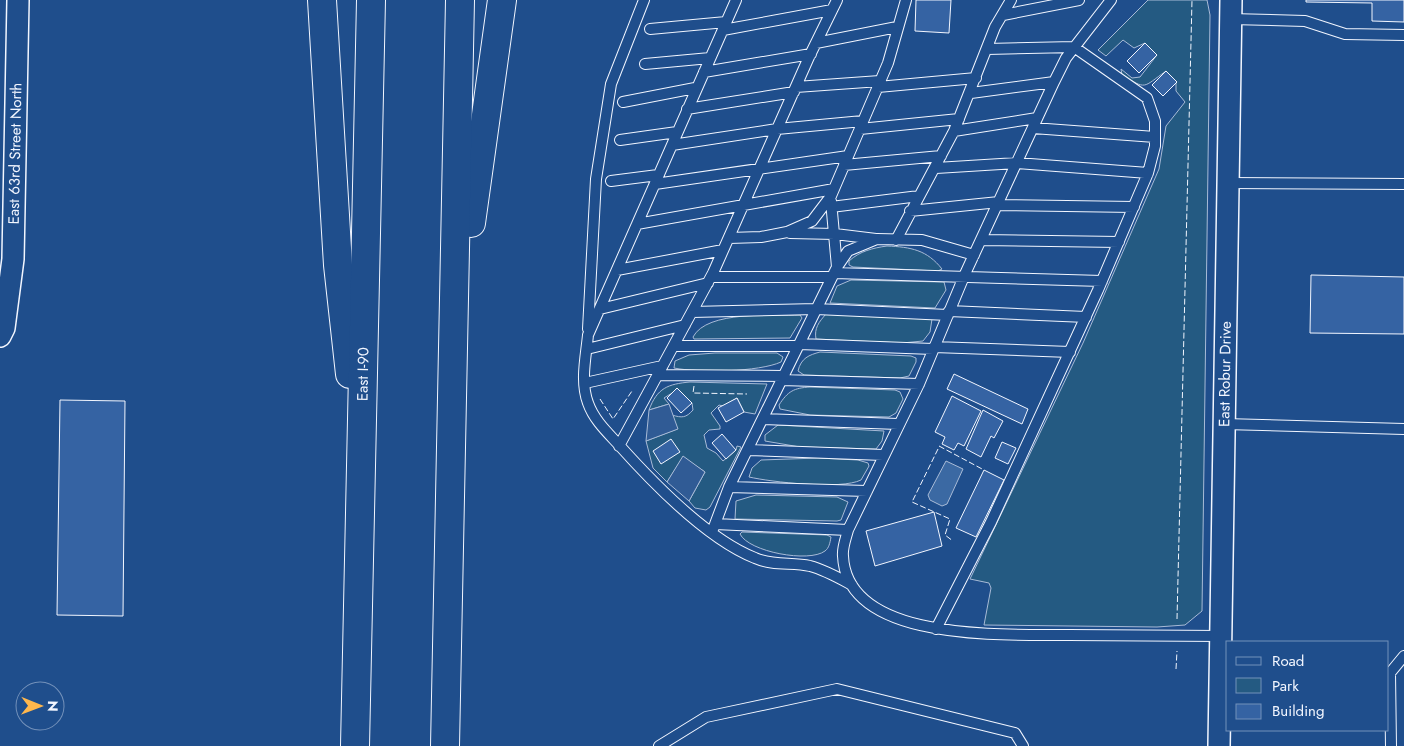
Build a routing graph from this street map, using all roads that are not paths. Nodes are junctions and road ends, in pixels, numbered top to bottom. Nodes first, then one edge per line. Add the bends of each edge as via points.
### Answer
1 (18, 0) edge
2 (322, 0) edge
3 (371, 0) edge
4 (460, 0) edge
5 (502, 0) edge
6 (644, 0) edge
7 (736, 0) edge
8 (906, 0) edge
9 (1011, 0) edge
10 (1079, 0) edge
11 (1111, 0) edge
12 (837, 3) edge
13 (1231, 9) edge
14 (1003, 14) junction
15 (724, 26) junction
16 (897, 27) junction
17 (650, 29) dead end
18 (1404, 34) edge
19 (816, 44) junction
20 (1074, 47) junction
21 (987, 49) junction
22 (811, 54) junction
23 (710, 58) junction
24 (645, 64) dead end
25 (704, 72) junction
26 (976, 78) junction
27 (1054, 82) junction
28 (879, 84) junction
29 (695, 88) junction
30 (795, 90) junction
31 (971, 93) junction
32 (623, 102) dead end
33 (688, 110) junction
34 (959, 119) junction
35 (1035, 123) junction
36 (861, 125) junction
37 (777, 129) junction
38 (954, 131) junction
39 (677, 132) junction
40 (1155, 137) junction
41 (620, 140) dead end
42 (672, 145) junction
43 (941, 156) junction
44 (846, 161) junction
45 (1017, 163) junction
46 (760, 168) junction
47 (936, 168) junction
48 (1148, 173) junction
49 (657, 180) junction
50 (611, 181) dead end
51 (1228, 183) junction
52 (1404, 184) edge
53 (919, 196) junction
54 (832, 197) junction
55 (744, 204) junction
56 (998, 204) junction
57 (1134, 207) junction
58 (910, 211) junction
59 (637, 224) junction
60 (787, 232) junction
61 (835, 234) junction
62 (729, 238) junction
63 (876, 239) junction
64 (896, 240) junction
65 (981, 240) junction
66 (1119, 242) junction
67 (723, 250) junction
68 (974, 255) junction
69 (617, 270) junction
70 (834, 272) junction
71 (964, 276) junction
72 (709, 280) junction
73 (1102, 281) junction
74 (600, 309) junction
75 (816, 309) junction
76 (692, 312) junction
77 (949, 313) junction
78 (1086, 317) junction
79 (685, 325) junction
80 (588, 335) junction
81 (0, 336) edge
82 (798, 345) junction
83 (674, 346) junction
84 (934, 348) junction
85 (587, 349) junction
86 (1070, 352) junction
87 (660, 370) junction
88 (452, 373) junction
89 (782, 378) junction
90 (584, 383) junction
91 (919, 384) junction
92 (763, 419) junction
93 (898, 424) junction
94 (1224, 424) junction
95 (1404, 429) edge
96 (619, 446) junction
97 (748, 450) junction
98 (883, 455) junction
99 (362, 484) junction
100 (729, 487) junction
101 (867, 491) junction
102 (714, 528) junction
103 (848, 530) junction
104 (852, 585) junction
105 (936, 629) junction
106 (1221, 636) junction
107 (1404, 656) edge
108 (355, 746) edge
109 (445, 746) edge
110 (659, 746) edge
111 (1023, 746) edge
112 (1219, 746) edge
113 (1391, 746) edge

1 - 81 street, East 63rd Street North via 13,259 4,328
2 - 99 highway via 338,265
3 - 99 highway, East I-90
4 - 88 highway
5 - 88 highway
6 - 80 lane via 618,64 609,100 596,179
7 - 15 lane
8 - 16 lane
9 - 14 lane
10 - 14 lane
11 - 20 lane
12 - 15 lane
12 - 19 lane
13 - 18 lane via 1305,21 1345,34
13 - 51 street, East Robur Drive
14 - 21 lane
15 - 17 lane
15 - 23 lane
16 - 19 lane
16 - 28 lane
19 - 22 lane
20 - 21 lane
20 - 27 lane
20 - 40 lane via 1147,98 1155,121
21 - 26 lane
22 - 25 lane
22 - 30 lane
23 - 24 lane
23 - 25 lane
25 - 29 lane
26 - 28 lane
26 - 31 lane
27 - 31 lane
27 - 35 lane
28 - 30 lane
28 - 36 lane
29 - 32 lane
29 - 33 lane
30 - 33 lane
30 - 37 lane
31 - 34 lane
33 - 39 lane
34 - 36 lane
34 - 38 lane
35 - 38 lane
35 - 40 lane
35 - 45 lane
36 - 37 lane
36 - 44 lane
37 - 42 lane
37 - 46 lane
38 - 43 lane
39 - 41 lane
39 - 42 lane
40 - 48 lane
42 - 49 lane
43 - 44 lane
43 - 47 lane
44 - 46 lane
44 - 54 lane
45 - 47 lane
45 - 48 lane
45 - 56 lane
46 - 49 lane
46 - 55 lane
47 - 53 lane
48 - 57 lane
49 - 50 lane
49 - 59 lane
51 - 52 lane
51 - 94 street, East Robur Drive
53 - 54 lane
53 - 58 lane
54 - 55 lane
54 - 60 lane via 812,221
54 - 61 lane
55 - 59 lane
55 - 62 lane
56 - 57 lane
56 - 58 lane
56 - 65 lane
57 - 66 lane
58 - 64 lane
59 - 69 lane
60 - 61 lane
60 - 62 lane
61 - 63 lane
61 - 70 lane
62 - 67 lane
63 - 64 lane
63 - 70 lane via 848,251
64 - 68 lane via 922,240
65 - 66 lane
65 - 68 lane
66 - 73 lane
67 - 69 lane
67 - 72 lane
68 - 71 lane
69 - 74 lane
70 - 71 lane
70 - 72 lane
70 - 75 lane
71 - 73 lane
71 - 77 lane
72 - 74 lane
72 - 76 lane
73 - 78 lane
74 - 80 lane
75 - 76 lane
75 - 77 lane
75 - 82 lane
76 - 79 lane
77 - 78 lane
77 - 84 lane
78 - 86 lane
79 - 83 lane
79 - 85 lane
80 - 85 lane
82 - 83 lane
82 - 84 lane
82 - 89 lane
83 - 87 lane
84 - 86 lane
84 - 91 lane
85 - 90 lane
86 - 105 lane via 991,522
87 - 89 lane
87 - 90 lane
87 - 96 lane
88 - 109 highway
89 - 91 lane
89 - 92 lane
90 - 96 lane via 587,402 595,419
91 - 93 lane
92 - 93 lane
92 - 97 lane
93 - 98 lane
94 - 95 lane
94 - 106 street, East Robur Drive
96 - 102 lane via 663,493
97 - 98 lane
97 - 100 lane
98 - 101 lane
99 - 108 highway, East I-90
100 - 101 lane
100 - 102 lane
101 - 103 lane
102 - 103 lane
102 - 104 lane via 755,559 773,564 811,566
103 - 104 lane via 842,554
104 - 105 lane via 861,597 877,608 919,627
105 - 106 lane via 969,634
106 - 112 street, East Robur Drive
107 - 113 lane via 1390,673
110 - 111 lane via 706,718 837,689 1015,733

